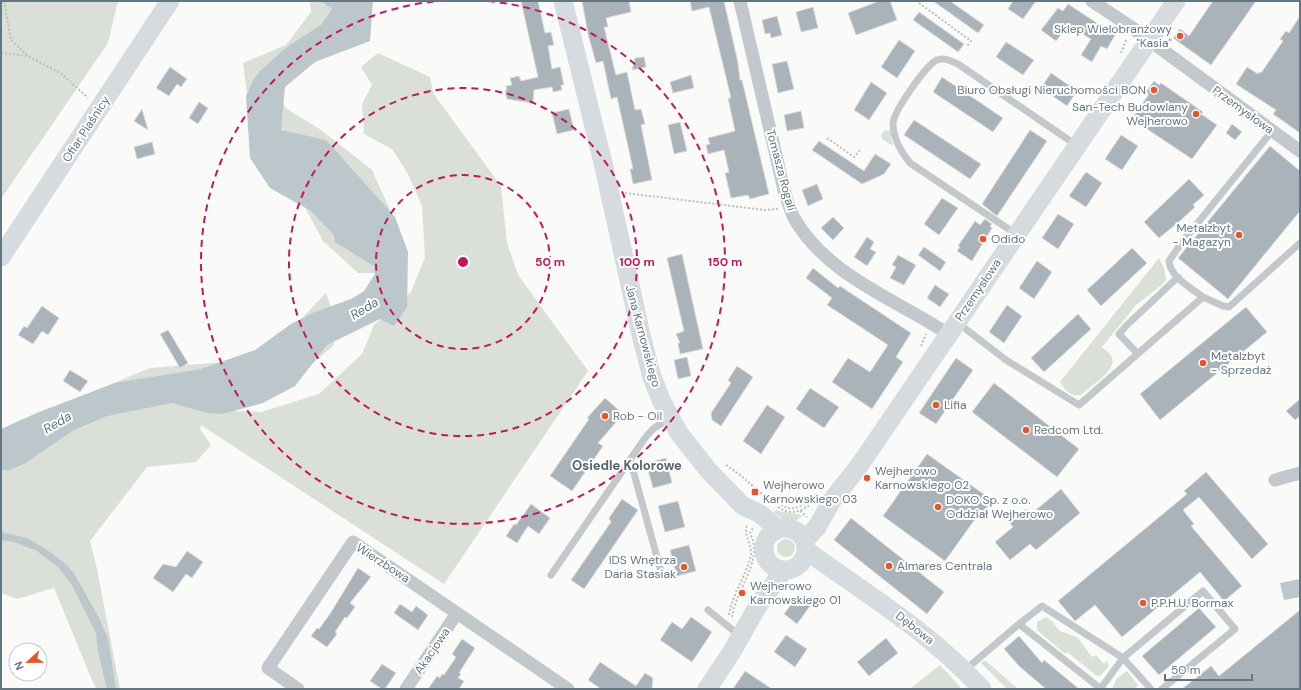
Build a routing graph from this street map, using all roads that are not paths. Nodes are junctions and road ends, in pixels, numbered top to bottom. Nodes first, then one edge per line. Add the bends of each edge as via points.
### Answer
1 (170, 1) edge
2 (563, 1) edge
3 (740, 1) edge
4 (1092, 1) edge
5 (1176, 1) edge
6 (1149, 40) junction
7 (1272, 131) junction
8 (1077, 145) junction
9 (1300, 151) edge
10 (1016, 234) junction
11 (1300, 242) edge
12 (1, 257) edge
13 (1178, 277) junction
14 (1203, 297) junction
15 (952, 328) junction
16 (1137, 353) junction
17 (670, 417) junction
18 (627, 465) junction
19 (1300, 473) edge
20 (1275, 480) dead end
21 (786, 543) junction
22 (662, 575) dead end
23 (551, 576) dead end
24 (708, 610) dead end
25 (457, 613) junction
26 (1019, 624) junction
27 (732, 631) junction
28 (1123, 658) junction
29 (964, 670) junction
30 (298, 689) edge
31 (406, 689) edge
32 (568, 689) edge
33 (707, 689) edge
34 (982, 689) edge
35 (1101, 689) edge
36 (1151, 689) edge
37 (1162, 689) edge

1 - 12 main road, Ofiar Piaśnicy
2 - 17 main road, Jana Karnowskiego via 651,374
3 - 15 street, Tomasza Rogali via 784,190 802,231 827,258 873,290 932,323
4 - 6 street
5 - 6 main road, Przemysłowa
6 - 7 street, Przemysłowa
6 - 8 main road, Przemysłowa
7 - 9 street, Przemysłowa
7 - 13 lane via 1169,261
8 - 10 main road, Przemysłowa
8 - 10 lane via 958,64 939,59 925,70 895,115 893,125 903,154 910,163
10 - 15 main road, Przemysłowa
11 - 14 lane via 1229,307
13 - 14 lane
13 - 16 lane via 1119,334
14 - 16 lane
15 - 16 lane via 1079,405
15 - 21 main road, Przemysłowa via 859,466 827,495 820,522
17 - 18 lane via 652,429
17 - 21 main road, Jana Karnowskiego via 698,458 743,506 750,522
18 - 22 lane via 633,470
18 - 23 lane
19 - 20 street
21 - 27 main road, Przemysłowa via 758,604
21 - 29 main road, Dębowa via 841,575 900,615
24 - 27 lane
25 - 30 street, Wierzbowa via 353,542 268,668
25 - 31 street, Akacjowa
25 - 32 street, Wierzbowa
26 - 28 lane via 1042,606
26 - 29 lane
26 - 35 lane
27 - 33 main road, Przemysłowa
28 - 35 lane
28 - 36 lane
28 - 37 lane via 1203,591 1235,629
29 - 34 main road, Dębowa

